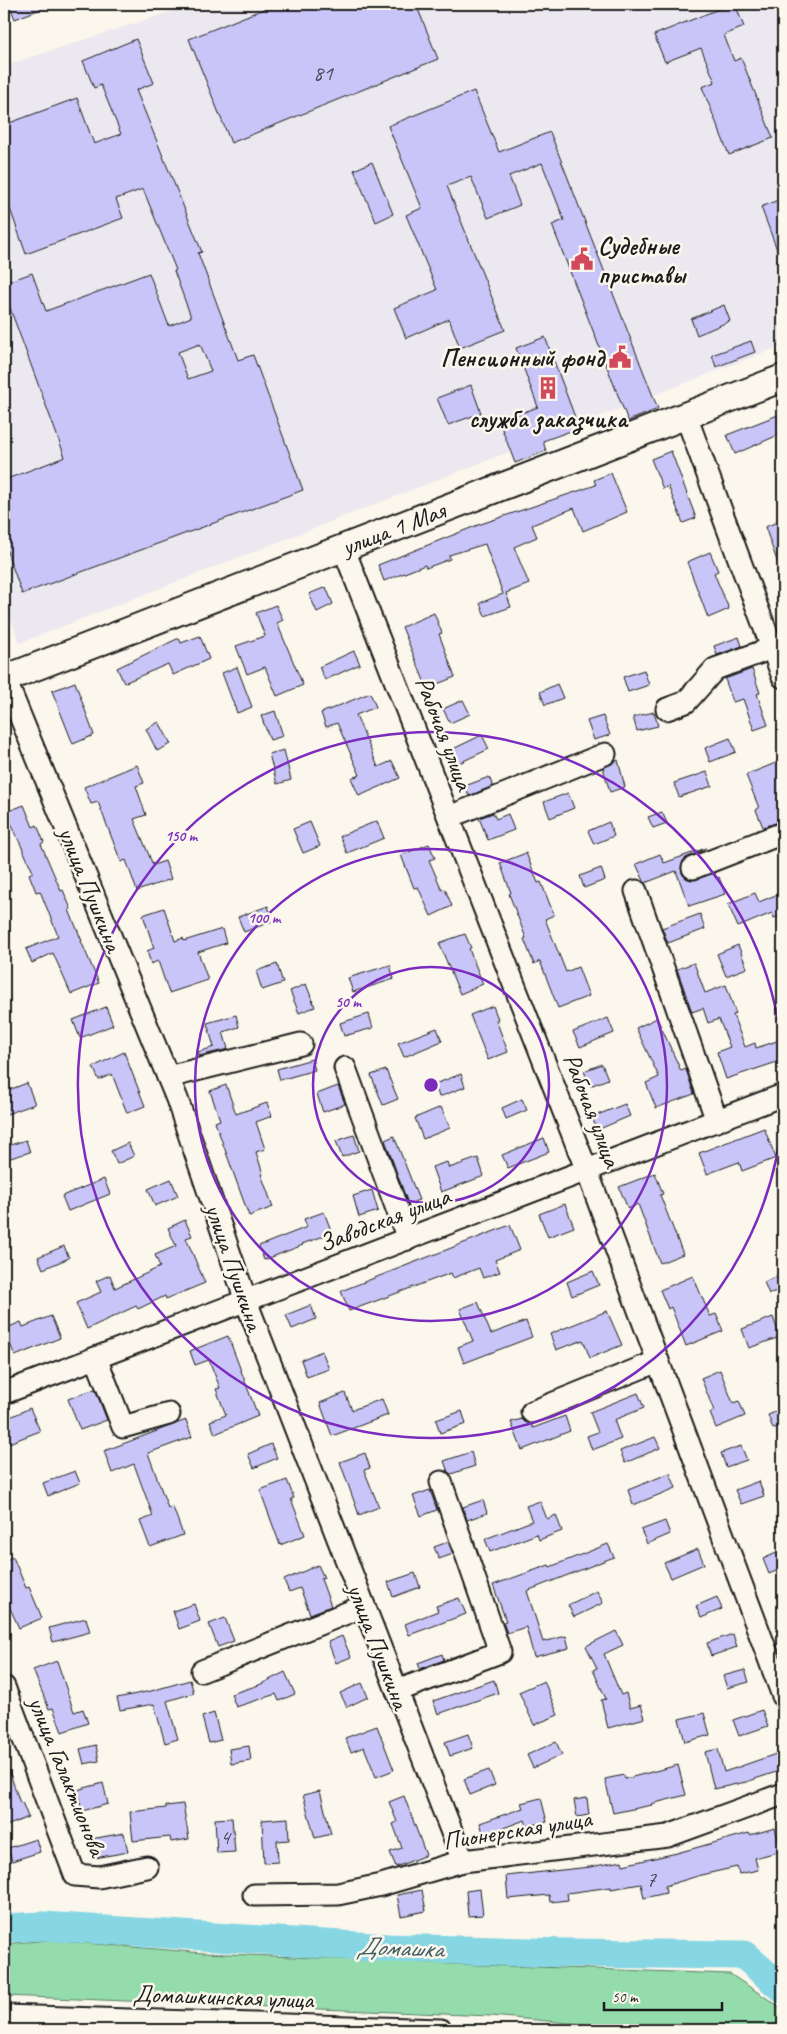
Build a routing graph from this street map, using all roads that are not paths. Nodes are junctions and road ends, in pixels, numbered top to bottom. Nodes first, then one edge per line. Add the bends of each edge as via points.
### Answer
1 (783, 378) edge
2 (686, 416) junction
3 (343, 547) junction
4 (772, 648) junction
5 (4, 678) edge
6 (783, 678) edge
7 (667, 709) dead end
8 (605, 754) dead end
9 (449, 817) junction
10 (783, 833) edge
11 (693, 868) dead end
12 (636, 892) dead end
13 (301, 1044) dead end
14 (345, 1068) dead end
15 (168, 1077) junction
16 (783, 1095) edge
17 (716, 1121) junction
18 (587, 1171) junction
19 (408, 1239) junction
20 (246, 1301) junction
21 (96, 1358) junction
22 (658, 1361) junction
23 (4, 1393) edge
24 (532, 1412) dead end
25 (169, 1414) dead end
26 (441, 1482) dead end
27 (364, 1606) junction
28 (202, 1671) dead end
29 (4, 1687) edge
30 (397, 1691) junction
31 (783, 1696) edge
32 (783, 1794) edge
33 (463, 1862) junction
34 (147, 1867) dead end
35 (254, 1895) dead end
36 (4, 2016) edge
37 (442, 2030) edge

1 - 2 main road, улица 1 Мая
2 - 3 main road, улица 1 Мая
2 - 4 street
3 - 5 main road, улица 1 Мая
3 - 9 street, Рабочая улица
4 - 6 street
4 - 7 street via 715,669 686,702
5 - 15 street, улица Пушкина
8 - 9 street
9 - 18 street, Рабочая улица
10 - 11 street
12 - 17 street
13 - 15 street
14 - 19 street
15 - 20 street, улица Пушкина
16 - 17 street, Заводская улица
17 - 18 street, Заводская улица
18 - 19 street, Заводская улица
18 - 22 street, Рабочая улица
19 - 20 street, Заводская улица
20 - 21 street, Заводская улица
20 - 27 street, улица Пушкина
21 - 23 street, Заводская улица
21 - 25 street via 122,1427
22 - 24 street
22 - 31 street, Рабочая улица
26 - 30 street via 500,1652
27 - 28 street
27 - 30 street, улица Пушкина
29 - 34 street, улица Галактионова via 75,1875 99,1877
30 - 33 street, улица Пушкина
32 - 33 street, Пионерская улица via 668,1836
33 - 35 street, Пионерская улица via 382,1886 338,1894
36 - 37 street, Домашкинская улица

